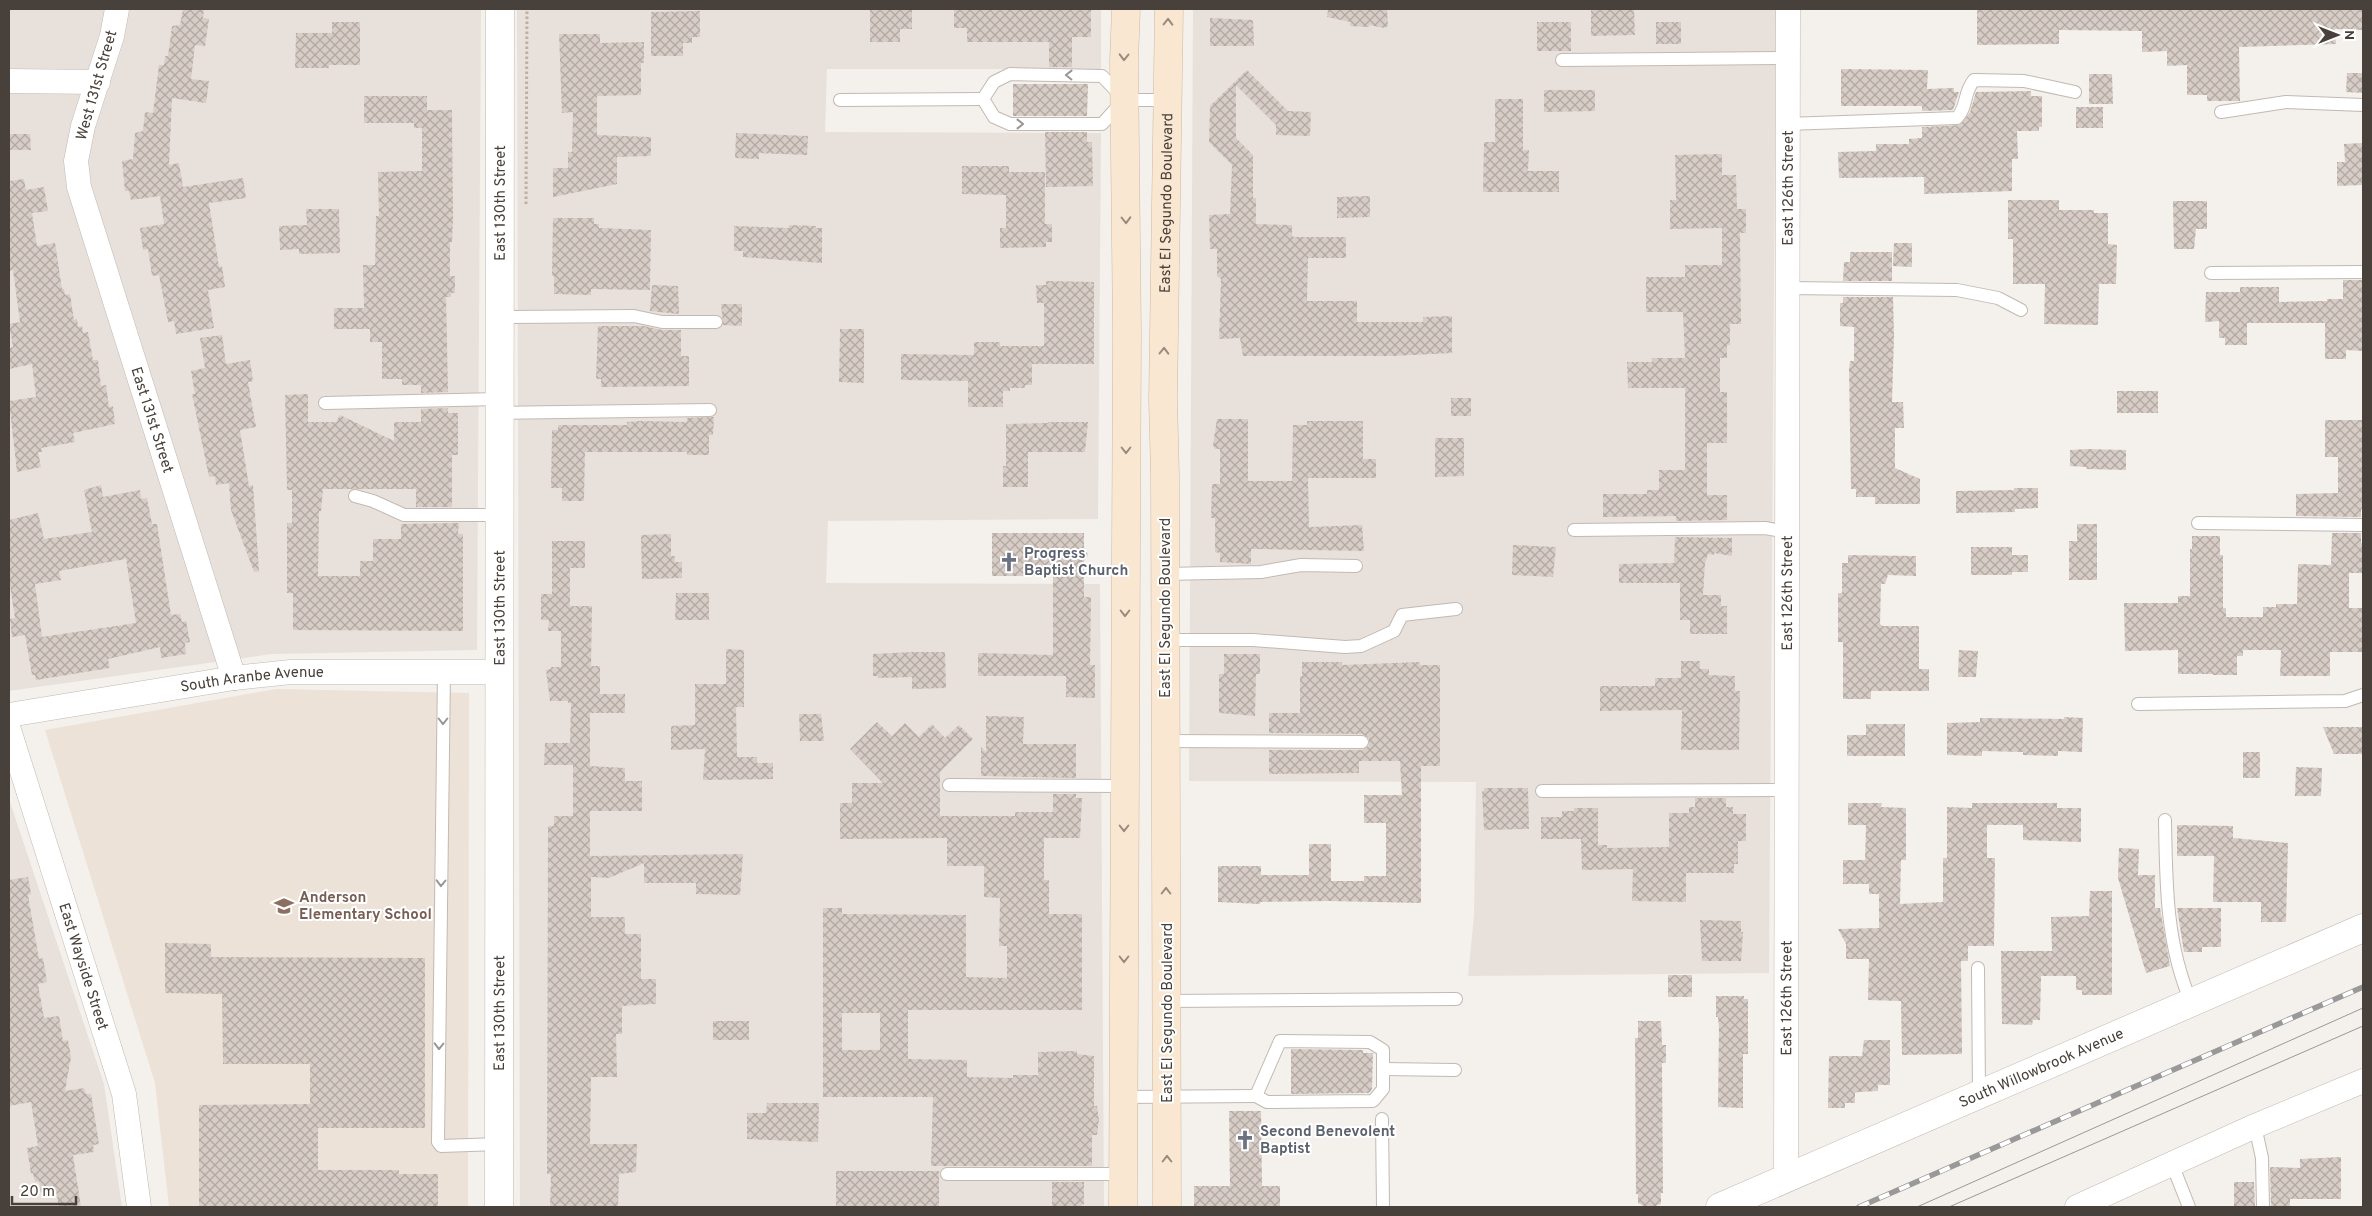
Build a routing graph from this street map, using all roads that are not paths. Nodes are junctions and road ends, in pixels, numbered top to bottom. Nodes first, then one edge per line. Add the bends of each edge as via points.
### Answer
1 (117, 9) edge
2 (500, 9) edge
3 (1126, 9) edge
4 (1169, 9) edge
5 (1788, 9) edge
6 (1787, 58) junction
7 (1562, 60) dead end
8 (9, 81) edge
9 (98, 82) junction
10 (2075, 92) dead end
11 (983, 99) junction
12 (840, 100) dead end
13 (1125, 100) junction
14 (1167, 100) junction
15 (2363, 105) edge
16 (2220, 112) dead end
17 (1787, 124) junction
18 (76, 160) joint
19 (2363, 272) edge
20 (2210, 273) dead end
21 (1787, 288) junction
22 (2021, 310) dead end
23 (500, 317) junction
24 (716, 322) dead end
25 (326, 403) dead end
26 (499, 406) junction
27 (710, 410) dead end
28 (355, 496) dead end
29 (499, 516) junction
30 (2198, 524) dead end
31 (2363, 525) edge
32 (1574, 530) dead end
33 (1787, 532) junction
34 (1356, 566) dead end
35 (1164, 574) junction
36 (1456, 609) dead end
37 (1166, 640) junction
38 (444, 672) junction
39 (499, 672) junction
40 (234, 678) junction
41 (2363, 695) edge
42 (2138, 704) dead end
43 (9, 714) edge
44 (9, 730) edge
45 (1166, 741) junction
46 (1362, 742) dead end
47 (949, 785) dead end
48 (1124, 786) junction
49 (1787, 790) junction
50 (1542, 791) dead end
51 (2165, 820) dead end
52 (2363, 928) edge
53 (1978, 968) dead end
54 (1456, 999) dead end
55 (1167, 1001) junction
56 (2191, 1002) junction
57 (1383, 1069) junction
58 (1455, 1070) dead end
59 (2363, 1081) edge
60 (1979, 1094) junction
61 (1256, 1096) junction
62 (1123, 1098) junction
63 (1167, 1098) junction
64 (1382, 1119) dead end
65 (2255, 1126) junction
66 (499, 1144) junction
67 (2172, 1164) junction
68 (947, 1174) dead end
69 (1123, 1174) junction
70 (1786, 1178) junction
71 (139, 1207) edge
72 (499, 1207) edge
73 (1123, 1207) edge
74 (1168, 1207) edge
75 (1383, 1207) edge
76 (1720, 1207) edge
77 (2077, 1207) edge
78 (2189, 1207) edge
79 (2263, 1207) edge

1 - 9 street, West 131st Street
2 - 23 street, East 130th Street
3 -> 13 main road
14 -> 4 main road, East El Segundo Boulevard
5 - 6 street, East 126th Street
6 - 7 lane
6 - 17 street, East 126th Street
8 - 9 street
9 - 18 street, West 131st Street
10 - 17 lane via 2024,81 1974,80 1967,89 1964,110 1957,118
11 - 12 lane
11 -> 13 lane via 994,116 1010,124 1102,124
13 -> 11 lane via 1102,76 1010,74 994,82
13 - 14 lane
13 -> 48 main road
35 -> 14 main road, East El Segundo Boulevard
15 - 16 lane via 2286,102
17 - 21 street, East 126th Street
18 - 40 street, East 131st Street via 79,187
19 - 20 lane
21 - 22 lane via 1957,290 1998,298
21 - 33 street, East 126th Street
23 - 24 lane via 634,316 662,322
23 - 26 street, East 130th Street
25 - 26 lane
26 - 27 lane
26 - 29 street, East 130th Street
28 - 29 lane via 404,514
29 - 39 street, East 130th Street
30 - 31 lane
32 - 33 lane via 1765,528
33 - 49 street, East 126th Street
34 - 35 lane via 1301,565 1261,572
35 - 37 main road, East El Segundo Boulevard
36 - 37 lane via 1402,615 1394,631 1360,646 1253,640
37 - 45 main road, East El Segundo Boulevard
38 - 39 street, South Aranbe Avenue
38 - 40 street, South Aranbe Avenue via 291,672
38 -> 66 lane via 438,1142 441,1146
39 - 66 street, East 130th Street
40 - 43 street, South Aranbe Avenue
41 - 42 lane via 2345,701
44 - 71 street, East Wayside Street via 124,1094
45 - 46 lane
55 -> 45 main road, East El Segundo Boulevard
47 - 48 lane
48 -> 62 main road
49 - 50 lane
49 - 70 street, East 126th Street
51 - 56 lane via 2168,921 2182,980
52 - 56 street, South Willowbrook Avenue
53 - 60 lane
54 - 55 lane
55 - 63 main road, East El Segundo Boulevard
56 - 60 street, South Willowbrook Avenue
57 - 58 lane
57 - 61 lane via 1383,1090 1373,1101 1267,1102
57 - 61 lane via 1383,1050 1370,1042 1280,1041
59 - 65 street
60 - 70 street, South Willowbrook Avenue
61 - 63 lane
62 - 63 lane
62 - 69 main road
74 -> 63 main road, East El Segundo Boulevard
64 - 75 lane
65 - 67 street
65 - 79 lane via 2262,1158
66 - 72 street, East 130th Street
67 - 77 street
67 - 78 lane
68 - 69 lane
69 - 73 main road
70 - 76 street, South Willowbrook Avenue

